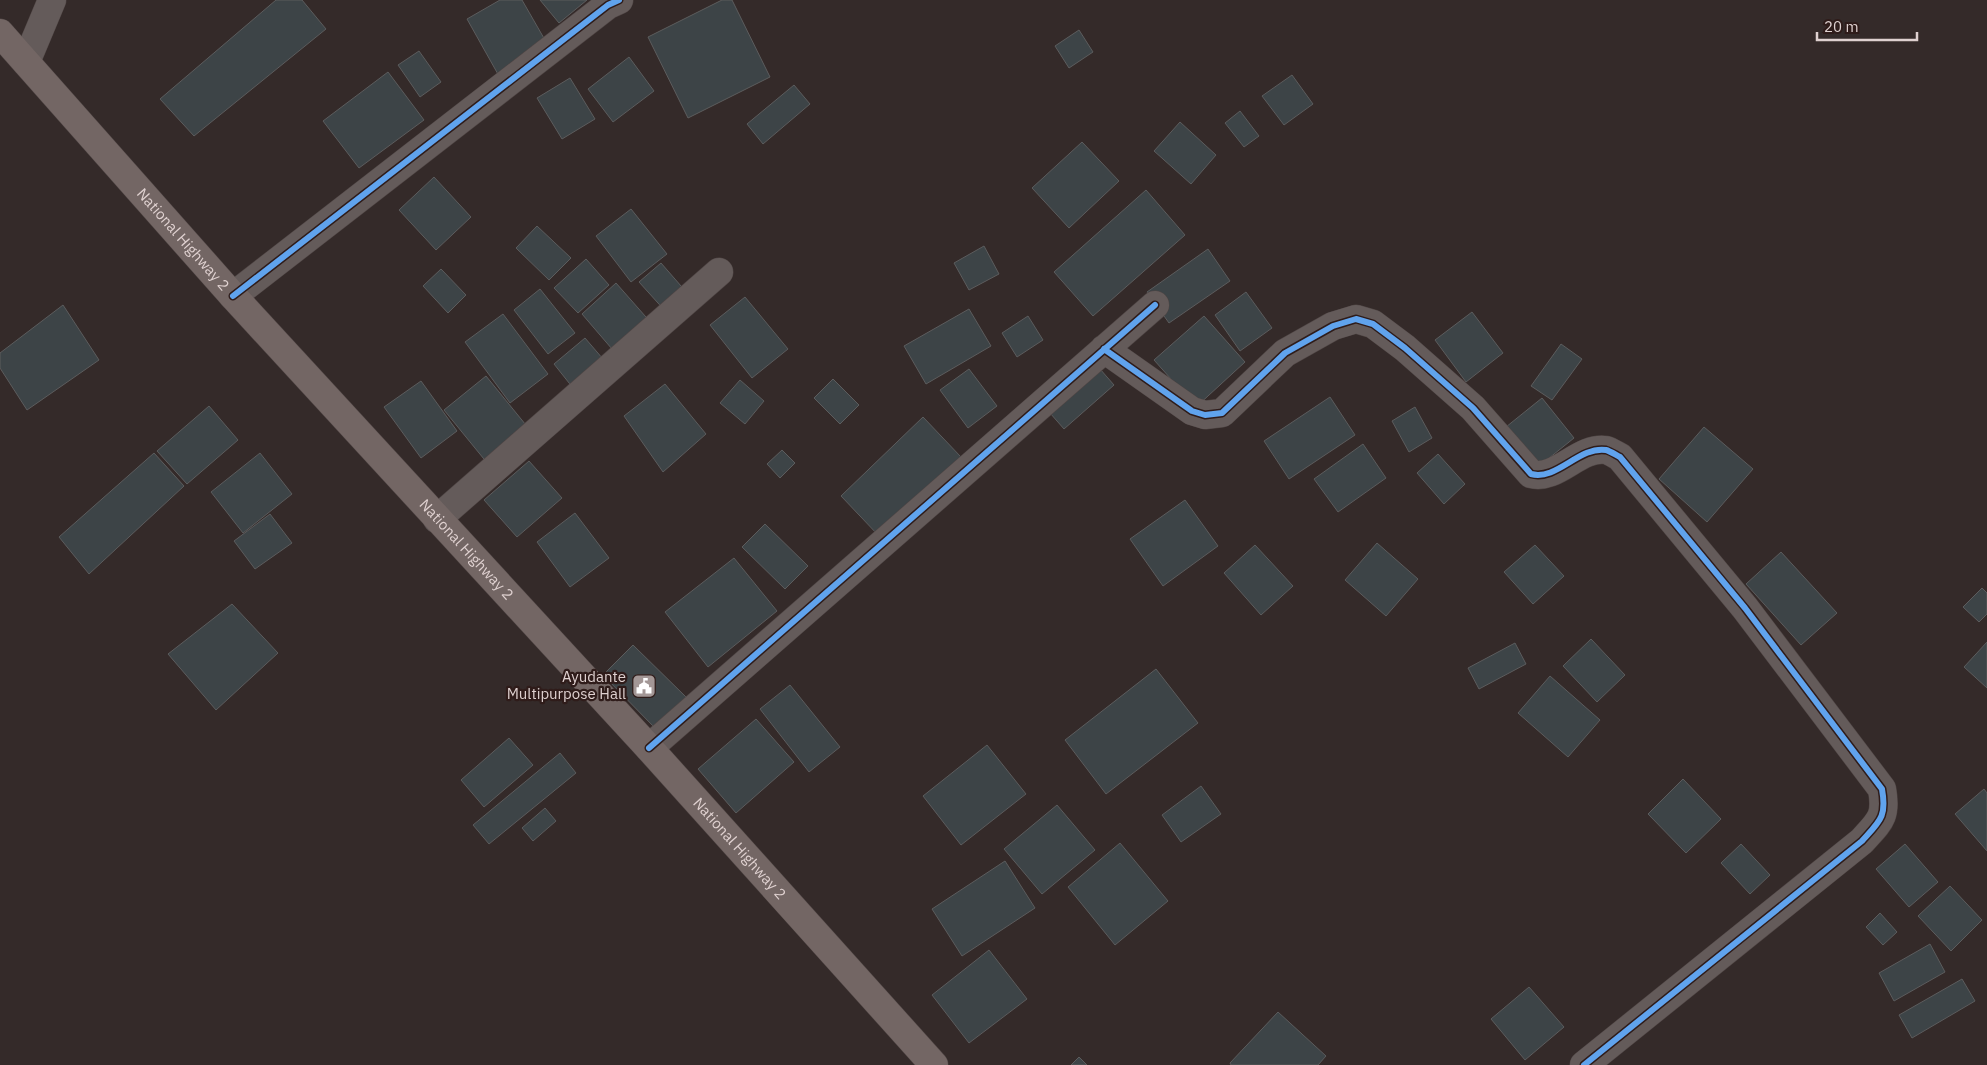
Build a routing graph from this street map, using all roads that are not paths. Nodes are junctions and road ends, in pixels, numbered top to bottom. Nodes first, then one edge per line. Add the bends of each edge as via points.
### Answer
1 (52, 0) edge
2 (619, 0) edge
3 (0, 33) edge
4 (26, 62) junction
5 (719, 272) dead end
6 (233, 296) junction
7 (1155, 305) dead end
8 (1104, 348) junction
9 (437, 519) junction
10 (649, 748) junction
11 (934, 1065) edge
12 (1584, 1065) edge

1 - 4 street
2 - 6 street via 608,5
3 - 4 main road, National Highway 2
4 - 6 main road, National Highway 2
5 - 9 street
6 - 9 main road, National Highway 2
7 - 8 street
8 - 10 street
8 - 12 street via 1170,398 1205,415 1222,413 1285,353 1333,326 1356,320 1373,324 1405,348 1472,408 1531,474 1550,472 1591,451 1606,450 1620,457 1745,608 1882,789 1885,805 1880,820 1862,841
9 - 10 main road, National Highway 2
10 - 11 main road, National Highway 2

